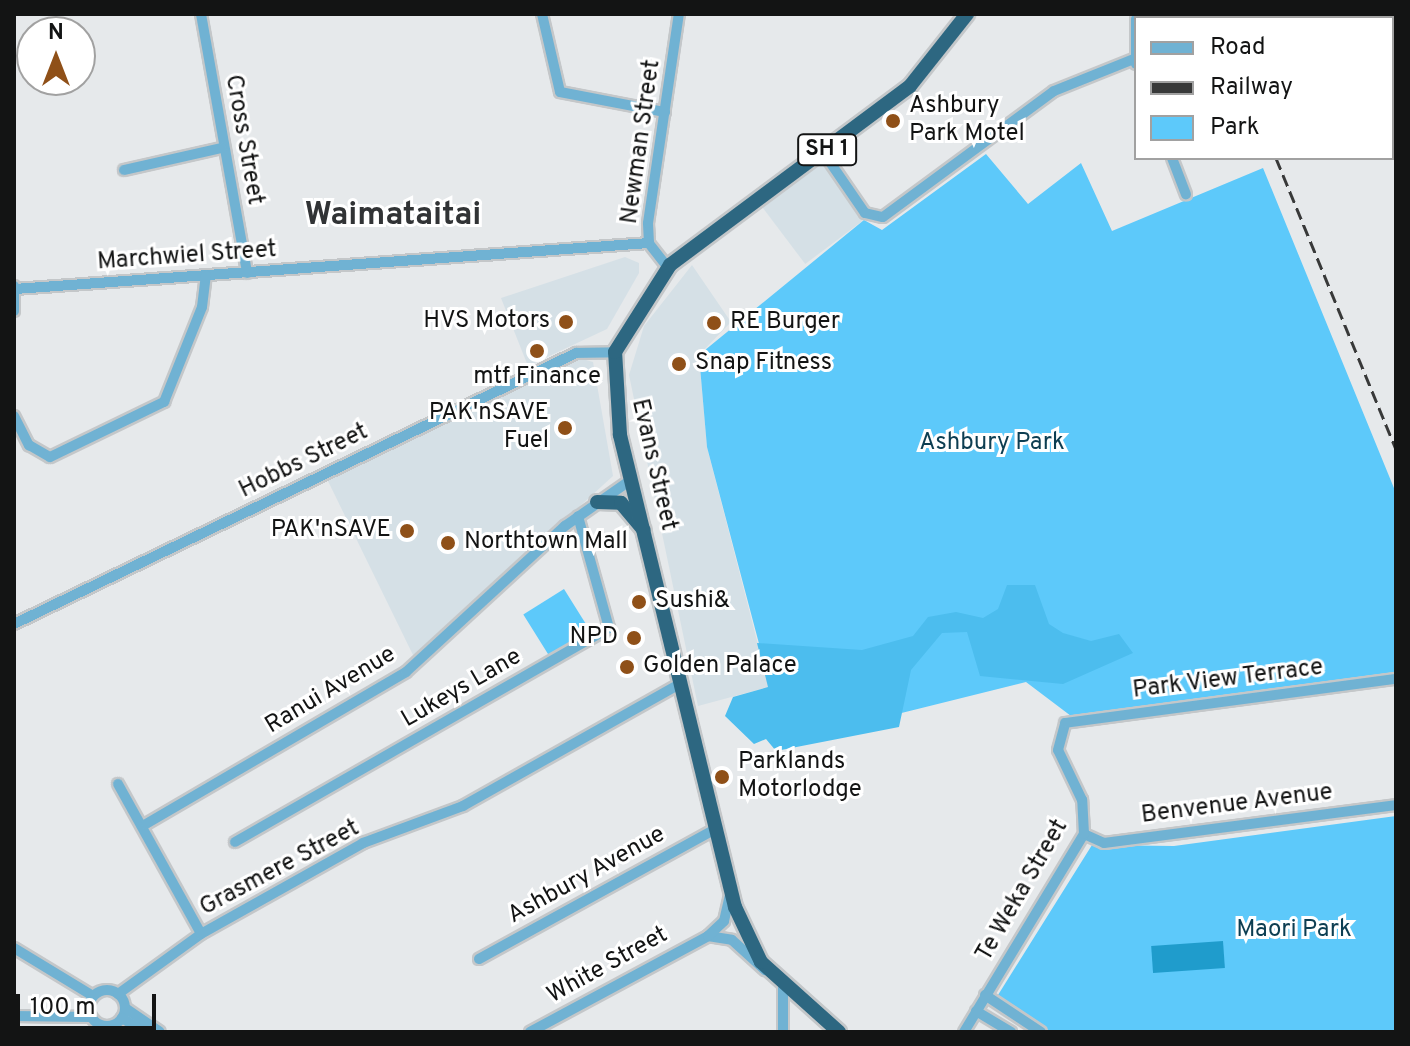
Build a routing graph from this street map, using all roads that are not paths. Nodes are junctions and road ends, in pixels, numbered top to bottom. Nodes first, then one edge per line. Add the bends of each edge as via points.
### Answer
1 (201, 14) edge
2 (542, 14) edge
3 (679, 14) edge
4 (967, 14) edge
5 (1134, 62) edge
6 (665, 112) junction
7 (222, 148) junction
8 (823, 152) junction
9 (1173, 160) edge
10 (124, 170) dead end
11 (1186, 194) dead end
12 (649, 243) junction
13 (669, 269) junction
14 (247, 273) junction
15 (206, 275) junction
16 (14, 288) edge
17 (14, 311) edge
18 (615, 352) junction
19 (14, 416) edge
20 (632, 479) junction
21 (597, 502) junction
22 (578, 516) junction
23 (646, 534) junction
24 (14, 624) edge
25 (1396, 679) edge
26 (681, 683) junction
27 (1065, 723) joint
28 (118, 784) dead end
29 (1396, 805) edge
30 (146, 824) junction
31 (715, 829) junction
32 (1084, 834) junction
33 (235, 842) dead end
34 (731, 892) junction
35 (201, 934) junction
36 (708, 936) junction
37 (14, 948) edge
38 (479, 959) dead end
39 (770, 972) junction
40 (783, 988) junction
41 (118, 994) junction
42 (985, 995) junction
43 (93, 996) junction
44 (976, 1011) junction
45 (123, 1013) junction
46 (14, 1016) edge
47 (91, 1017) junction
48 (783, 1027) edge
49 (144, 1032) edge
50 (160, 1032) edge
51 (530, 1032) edge
52 (839, 1032) edge
53 (964, 1032) edge
54 (1011, 1032) edge
55 (1041, 1032) edge

1 - 7 street, Cross Street
2 - 6 street via 560,92
3 - 6 street, Newman Street
4 - 8 highway, SH 1 via 920,77
5 - 8 street via 1054,91 883,217 865,213
6 - 12 street, Newman Street
7 - 10 street
7 - 14 street, Cross Street
8 - 13 highway, SH 1
9 - 11 street
12 - 13 street, Newman Street
12 - 14 street, Marchwiel Street
13 - 18 highway, SH 1
14 - 15 street, Marchwiel Street
15 - 16 street, Marchwiel Street
15 - 19 street via 202,307 164,402 50,457 29,445
16 - 17 street
18 - 20 highway, Evans Street via 614,398
18 - 24 street, Hobbs Street via 576,353
20 - 21 street, Ranui Avenue
20 - 23 highway, Evans Street
21 - 22 street, Ranui Avenue
21 - 23 highway via 621,503
22 - 30 street, Ranui Avenue via 406,672
22 - 33 street, Lukeys Lane via 609,628
23 - 26 highway, Evans Street
25 - 27 street, Park View Terrace
26 - 31 highway, Evans Street
26 - 35 street, Grasmere Street via 463,806 363,843
27 - 32 street, Te Weka Street via 1058,750 1082,800
28 - 30 street
29 - 32 street, Benvenue Avenue via 1104,843
30 - 35 street
31 - 34 highway, Evans Street
31 - 38 street, Ashbury Avenue
32 - 42 street, Te Weka Street
34 - 36 street, White Street via 724,921
34 - 39 highway, Evans Street via 745,936
35 - 41 street, Grasmere Street
36 - 39 street, White Street via 732,940
36 - 51 street, White Street
37 - 43 street
39 - 40 highway, Evans Street
40 - 48 street
40 - 52 highway, Evans Street
41 - 43 street
41 - 45 street
42 - 44 street, Te Weka Street
42 - 55 street
43 - 47 street
44 - 53 street, Te Weka Street
44 - 54 street
45 - 47 street via 106,1026
45 - 49 street
45 - 50 street
46 - 47 street

